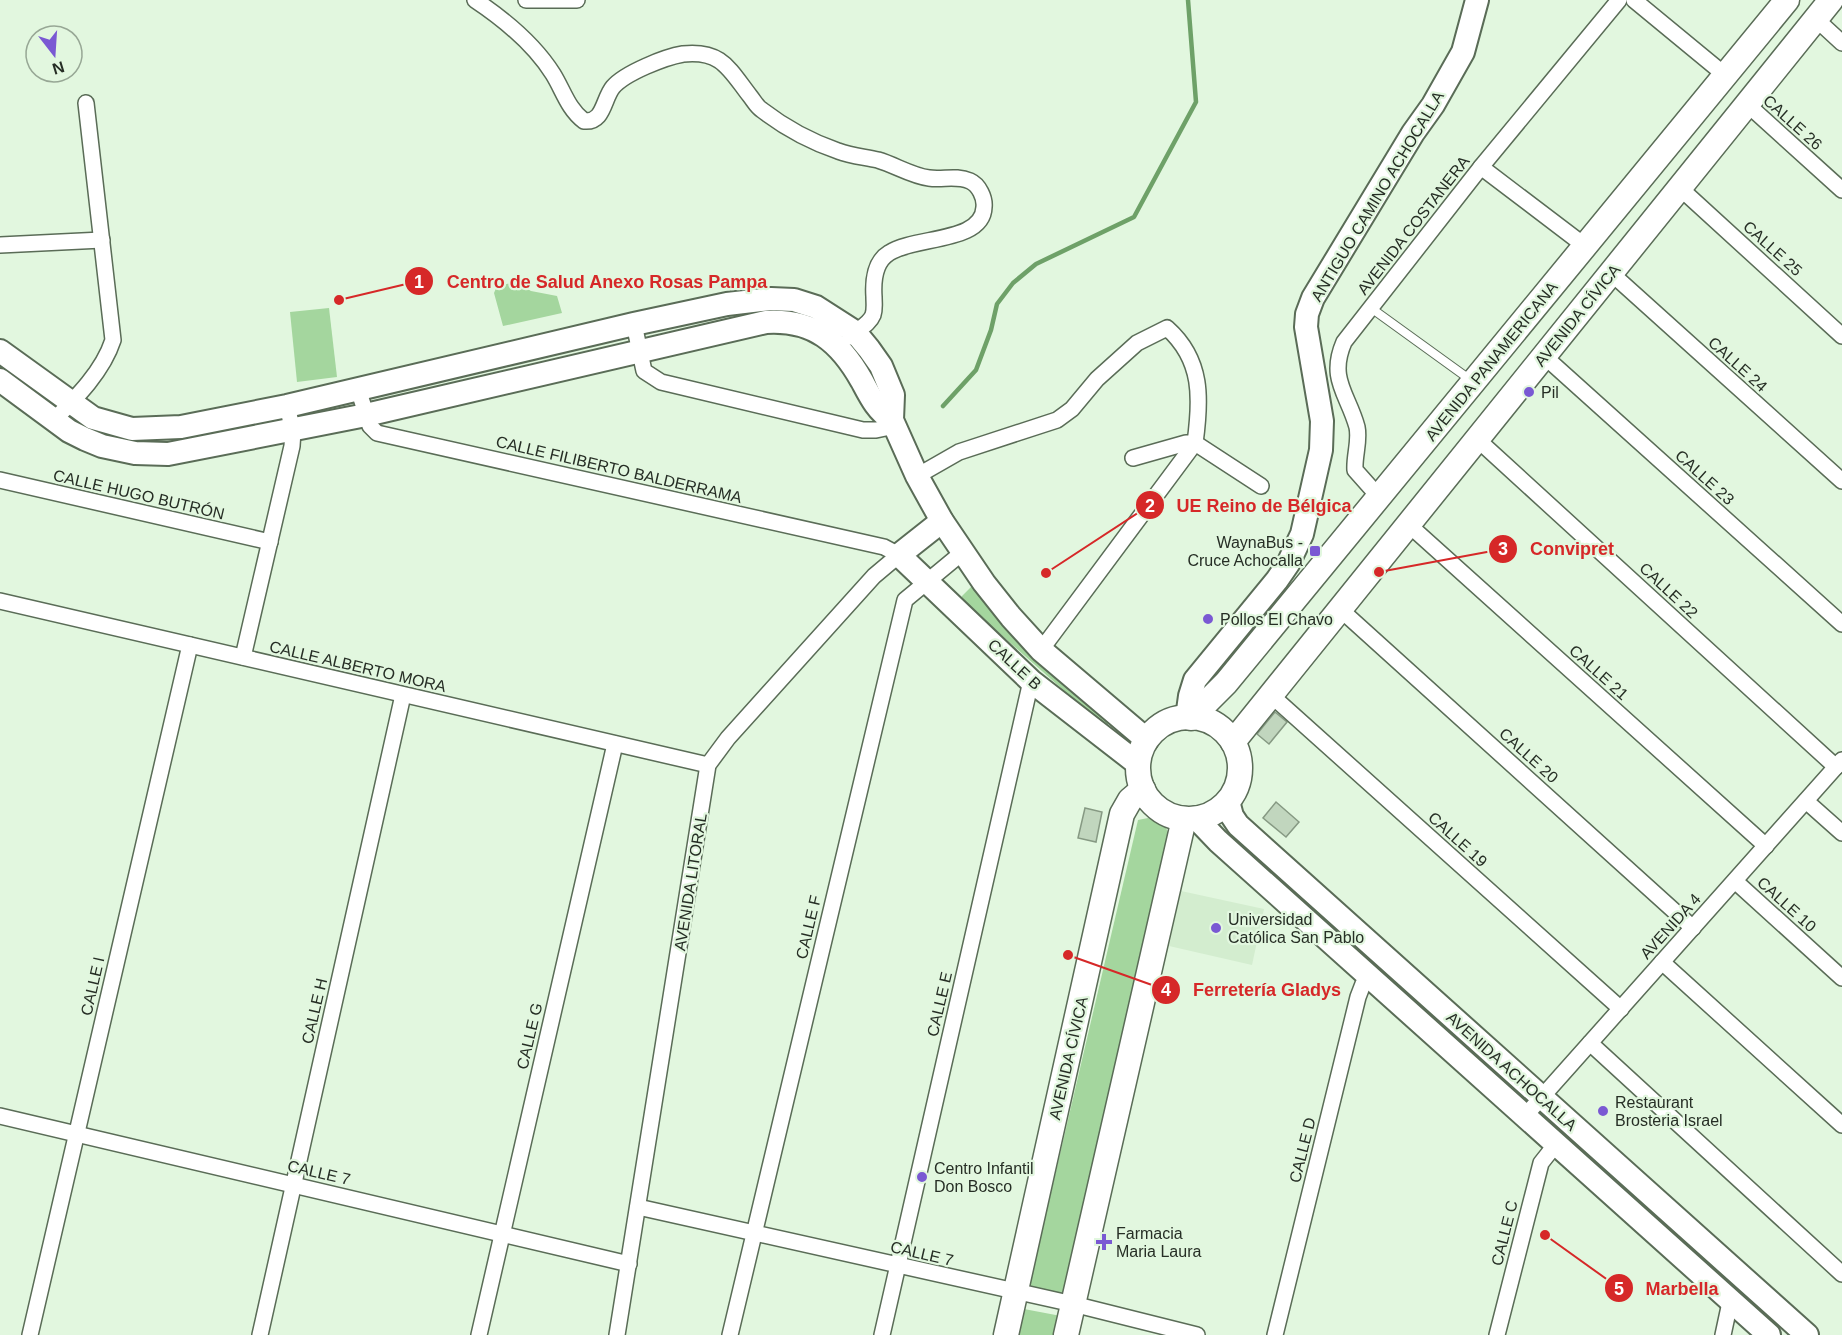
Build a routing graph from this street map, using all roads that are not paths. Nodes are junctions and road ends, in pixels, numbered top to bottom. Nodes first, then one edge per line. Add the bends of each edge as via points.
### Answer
1 (476, 0) edge
2 (526, 0) edge
3 (577, 0) edge
4 (1477, 0) edge
5 (1620, 0) edge
6 (1634, 0) edge
7 (1787, 0) edge
8 (1831, 0) edge
9 (1816, 19) junction
10 (1842, 43) edge
11 (1725, 75) junction
12 (86, 103) dead end
13 (1747, 104) junction
14 (1481, 167) junction
15 (1680, 188) junction
16 (1842, 190) edge
17 (102, 240) junction
18 (0, 245) edge
19 (1585, 246) junction
20 (1611, 273) junction
21 (1371, 308) junction
22 (634, 324) junction
23 (1842, 336) edge
24 (847, 340) junction
25 (0, 351) edge
26 (640, 351) junction
27 (1544, 356) junction
28 (0, 380) edge
29 (1473, 382) junction
30 (358, 389) junction
31 (70, 403) junction
32 (287, 406) junction
33 (366, 415) junction
34 (54, 420) junction
35 (894, 423) junction
36 (292, 431) junction
37 (1478, 439) junction
38 (1195, 443) junction
39 (1133, 458) dead end
40 (917, 476) junction
41 (0, 480) edge
42 (1842, 481) edge
43 (1261, 486) dead end
44 (1379, 497) junction
45 (942, 521) junction
46 (1408, 524) junction
47 (270, 542) junction
48 (963, 552) junction
49 (899, 555) junction
50 (927, 581) junction
51 (0, 601) edge
52 (1340, 609) junction
53 (1842, 624) edge
54 (190, 645) junction
55 (1041, 650) junction
56 (243, 657) junction
57 (1031, 681) junction
58 (403, 695) junction
59 (1271, 695) junction
60 (1189, 718) junction
61 (1147, 740) junction
62 (1233, 742) junction
63 (615, 744) junction
64 (1138, 764) junction
65 (1839, 764) edge
66 (708, 765) junction
67 (1143, 789) junction
68 (1228, 801) junction
69 (1806, 801) junction
70 (1190, 819) junction
71 (1842, 833) edge
72 (1766, 846) junction
73 (1735, 881) junction
74 (1693, 928) junction
75 (1662, 962) junction
76 (1370, 977) junction
77 (1842, 978) edge
78 (1621, 1009) junction
79 (1590, 1043) junction
80 (1542, 1098) junction
81 (0, 1116) edge
82 (1525, 1116) junction
83 (1842, 1125) edge
84 (76, 1134) junction
85 (1556, 1144) junction
86 (294, 1185) junction
87 (638, 1207) junction
88 (754, 1232) junction
89 (502, 1234) junction
90 (629, 1264) junction
91 (897, 1266) junction
92 (1842, 1274) edge
93 (1016, 1292) junction
94 (1732, 1302) junction
95 (1073, 1304) junction
96 (30, 1335) edge
97 (260, 1335) edge
98 (479, 1335) edge
99 (617, 1335) edge
100 (729, 1335) edge
101 (882, 1335) edge
102 (1006, 1335) edge
103 (1066, 1335) edge
104 (1197, 1335) edge
105 (1275, 1335) edge
106 (1497, 1335) edge
107 (1723, 1335) edge
108 (1769, 1335) edge
109 (1807, 1335) edge

1 - 24 street via 507,22 532,49 584,121 599,117 614,87 636,71 682,54 710,55 729,69 760,109 824,145 929,178 957,177 972,182 984,200 982,218 964,233 909,244 880,259 872,318
2 - 3 street
4 - 60 street, ANTIGUO CAMINO ACHOCALLA via 1463,52 1313,298 1306,327 1322,421 1321,450 1302,534 1277,580 1195,680
5 - 14 street, AVENIDA COSTANERA
6 - 11 street
7 - 11 main road, AVENIDA PANAMERICANA
8 - 9 main road, AVENIDA CÍVICA
9 - 10 street
9 - 13 main road, AVENIDA CÍVICA
11 - 19 main road, AVENIDA PANAMERICANA
12 - 17 street
13 - 15 main road, AVENIDA CÍVICA
13 - 16 street, CALLE 26
14 - 19 street
14 - 21 street, AVENIDA COSTANERA
15 - 20 main road, AVENIDA CÍVICA
15 - 23 street, CALLE 25
17 - 18 street
17 - 31 street via 113,340 109,352
19 - 29 main road, AVENIDA PANAMERICANA
20 - 27 main road, AVENIDA CÍVICA
20 - 42 street, CALLE 24
21 - 29 lane
21 - 44 street, AVENIDA COSTANERA via 1344,342 1337,366 1339,386 1357,428 1355,470
22 - 24 street via 727,304 794,300 816,307
22 - 26 street
22 - 30 street
24 - 26 street via 777,321
24 - 35 street via 881,366 893,395
25 - 31 street
26 - 33 street
26 - 35 street via 644,371 662,381 863,430
27 - 37 main road, AVENIDA CÍVICA
27 - 53 street, CALLE 23
28 - 34 street
29 - 44 main road, AVENIDA PANAMERICANA
30 - 32 street
30 - 33 street, CALLE FILIBERTO BALDERRAMA
31 - 32 street via 93,418 132,429 180,427
31 - 34 street
32 - 36 street
33 - 36 street
33 - 49 street, CALLE FILIBERTO BALDERRAMA via 377,434 873,544
34 - 36 street via 102,446 152,455
35 - 40 street, CALLE B
36 - 47 street
37 - 46 main road, AVENIDA CÍVICA
37 - 65 street, CALLE 22
38 - 39 street
38 - 40 street via 1200,401 1196,373 1190,354 1167,328 1137,343 1097,379 1072,409 1056,420 959,452
38 - 43 street
38 - 55 street
40 - 45 street, CALLE B
41 - 47 street, CALLE HUGO BUTRÓN
44 - 60 main road, AVENIDA PANAMERICANA via 1226,683
45 - 48 street, CALLE B
45 - 49 street, AVENIDA LITORAL
46 - 52 main road, AVENIDA CÍVICA
46 - 72 street, CALLE 21
47 - 56 street
48 - 50 street, CALLE F
48 - 55 street, CALLE B
49 - 50 street, CALLE B
49 - 66 street, AVENIDA LITORAL via 866,585
50 - 57 street, CALLE B
50 - 88 street, CALLE F via 905,600
51 - 54 street, CALLE ALBERTO MORA
52 - 59 main road, AVENIDA CÍVICA
52 - 74 street, CALLE 20
54 - 56 street, CALLE ALBERTO MORA
54 - 84 street, CALLE I
55 - 61 street, CALLE B
56 - 58 street, CALLE ALBERTO MORA
57 - 64 street, CALLE B
57 - 91 street, CALLE E
58 - 63 street, CALLE ALBERTO MORA
58 - 86 street, CALLE H
59 - 62 main road, AVENIDA CÍVICA
59 - 78 street, CALLE 19
60 - 61 main road via 1166,723
60 - 62 main road via 1211,722
61 - 64 main road
62 - 68 main road via 1240,776
63 - 66 street, CALLE ALBERTO MORA
63 - 89 street, CALLE G
64 - 67 main road
65 - 69 street, AVENIDA 4
66 - 87 street, AVENIDA LITORAL
67 - 70 main road via 1161,810
67 - 93 main road, AVENIDA CÍVICA via 1122,814
68 - 70 main road via 1214,813
68 - 80 street, AVENIDA ACHOCALLA via 1238,825
69 - 71 street
69 - 72 street, AVENIDA 4
70 - 76 street, AVENIDA ACHOCALLA
70 - 95 main road
72 - 73 street, AVENIDA 4
73 - 74 street, AVENIDA 4
73 - 77 street, CALLE 10
74 - 75 street, AVENIDA 4
75 - 78 street, AVENIDA 4
75 - 83 street
76 - 82 street, AVENIDA ACHOCALLA
76 - 105 street, CALLE D via 1358,997
78 - 79 street, AVENIDA 4
79 - 80 street, AVENIDA 4
79 - 92 street
80 - 82 street, AVENIDA 4
80 - 109 street, AVENIDA ACHOCALLA
81 - 84 street, CALLE 7
82 - 85 street, AVENIDA ACHOCALLA
84 - 86 street, CALLE 7
84 - 96 street, CALLE I
85 - 94 street, AVENIDA ACHOCALLA
85 - 106 street, CALLE C via 1541,1163
86 - 89 street, CALLE 7
86 - 97 street, CALLE H
87 - 88 street, CALLE 7
87 - 90 street, AVENIDA LITORAL
88 - 91 street, CALLE 7
88 - 100 street, CALLE F
89 - 90 street, CALLE 7
89 - 98 street, CALLE G
90 - 99 street, AVENIDA LITORAL
91 - 93 street, CALLE 7
91 - 101 street, CALLE E
93 - 95 street, CALLE 7
93 - 102 main road, AVENIDA CÍVICA
94 - 107 street
94 - 108 street, AVENIDA ACHOCALLA
95 - 103 main road
95 - 104 street, CALLE 7

